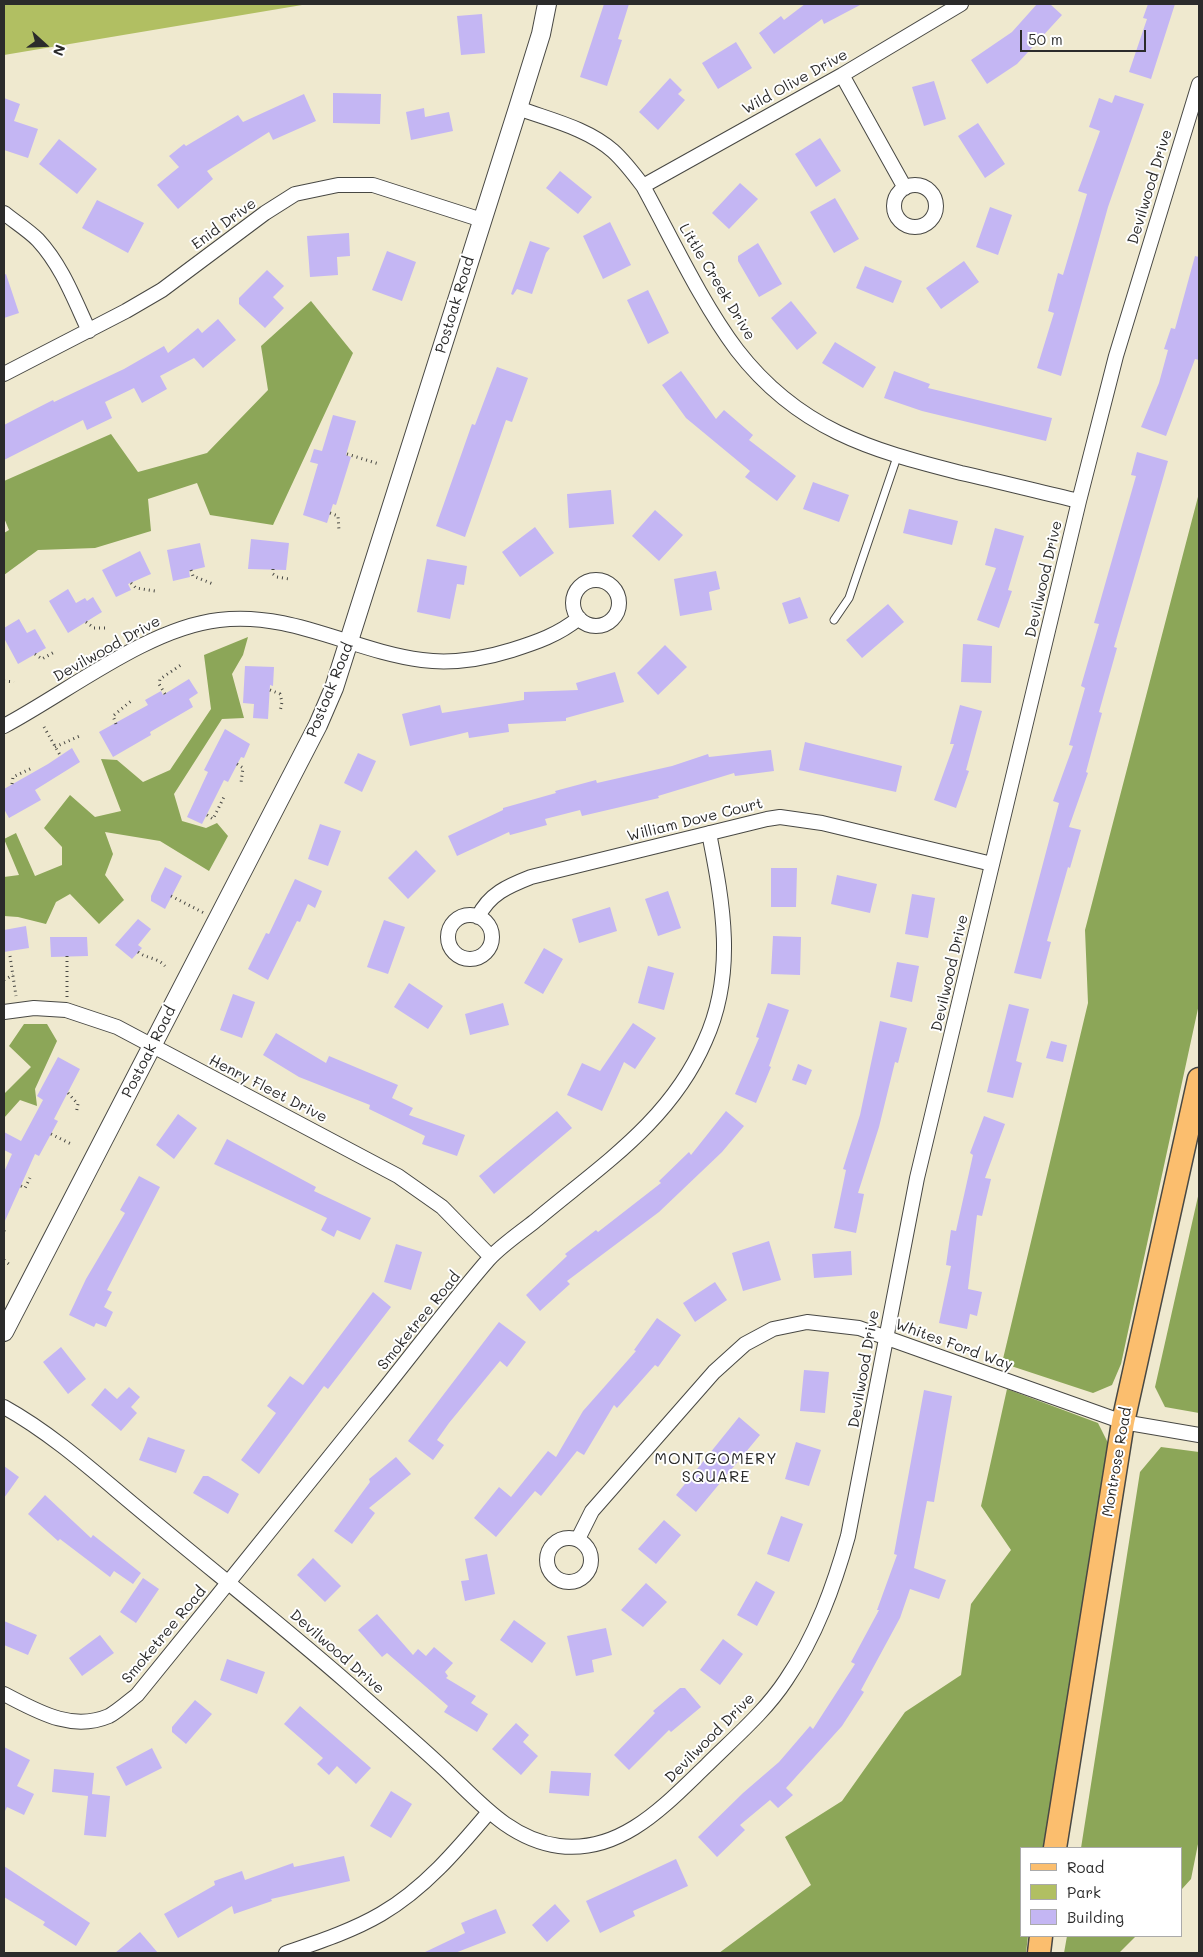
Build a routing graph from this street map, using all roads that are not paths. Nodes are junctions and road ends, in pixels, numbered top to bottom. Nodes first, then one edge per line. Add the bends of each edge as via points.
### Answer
1 (547, 4) edge
2 (961, 4) edge
3 (842, 75) junction
4 (1199, 84) edge
5 (518, 108) junction
6 (643, 186) junction
7 (906, 188) dead end
8 (4, 213) edge
9 (482, 220) junction
10 (89, 331) junction
11 (4, 374) edge
12 (897, 457) junction
13 (1079, 501) junction
14 (579, 618) dead end
15 (834, 620) dead end
16 (350, 642) junction
17 (4, 726) edge
18 (709, 833) junction
19 (992, 864) junction
20 (478, 917) dead end
21 (4, 1012) edge
22 (152, 1047) junction
23 (1199, 1079) edge
24 (491, 1257) junction
25 (4, 1332) edge
26 (886, 1338) junction
27 (4, 1407) edge
28 (1123, 1422) junction
29 (1199, 1435) edge
30 (578, 1539) dead end
31 (228, 1583) junction
32 (4, 1694) edge
33 (489, 1812) junction
34 (1055, 1847) edge
35 (1041, 1937) edge
36 (286, 1953) edge
37 (1039, 1953) edge

1 - 5 street, Postoak Road
2 - 3 street, Wild Olive Drive
3 - 6 street, Wild Olive Drive
3 - 7 street
4 - 13 street, Devilwood Drive via 1116,356
5 - 6 street, Little Creek Drive via 598,140 612,150
5 - 9 street, Postoak Road
6 - 12 street, Little Creek Drive via 716,318 763,379 798,410 822,425
8 - 10 street via 36,238 51,255
9 - 10 street, Enid Drive via 373,185 316,188 295,194 162,290
9 - 16 street, Postoak Road
10 - 11 street, Enid Drive
12 - 13 street, Little Creek Drive
12 - 15 lane via 849,598
13 - 19 street, Devilwood Drive
14 - 16 street, Devilwood Drive via 549,638 467,660 423,660
16 - 17 street, Devilwood Drive via 284,622 262,619 198,623 143,645
16 - 22 street, Postoak Road via 318,726
18 - 19 street, William Dove Court via 767,819 801,819
18 - 20 street, William Dove Court via 507,886 492,896
18 - 24 street, Smoketree Road via 724,915 726,950 715,1014 692,1070 647,1127
19 - 26 street, Devilwood Drive via 917,1178
21 - 22 street, Henry Fleet Drive via 34,1008 66,1010 105,1021
22 - 24 street, Henry Fleet Drive via 398,1176 442,1208
22 - 25 street, Postoak Road
23 - 28 main road, Montrose Road
24 - 31 street, Smoketree Road
26 - 28 street, Whites Ford Way
26 - 30 street, Whites Ford Way via 859,1328 806,1322 773,1329 744,1344 714,1372 592,1511
26 - 33 street, Devilwood Drive via 848,1536 837,1575 805,1647 769,1702 663,1807 628,1832 607,1841 572,1847 548,1844 508,1828
27 - 31 street, Devilwood Drive via 60,1445
28 - 29 street, Whites Ford Way
28 - 34 main road, Montrose Road
31 - 32 street, Smoketree Road via 137,1695 110,1715 72,1723 44,1714
31 - 33 street, Devilwood Drive via 320,1658
33 - 36 street via 453,1855 382,1913 339,1934
35 - 37 main road

